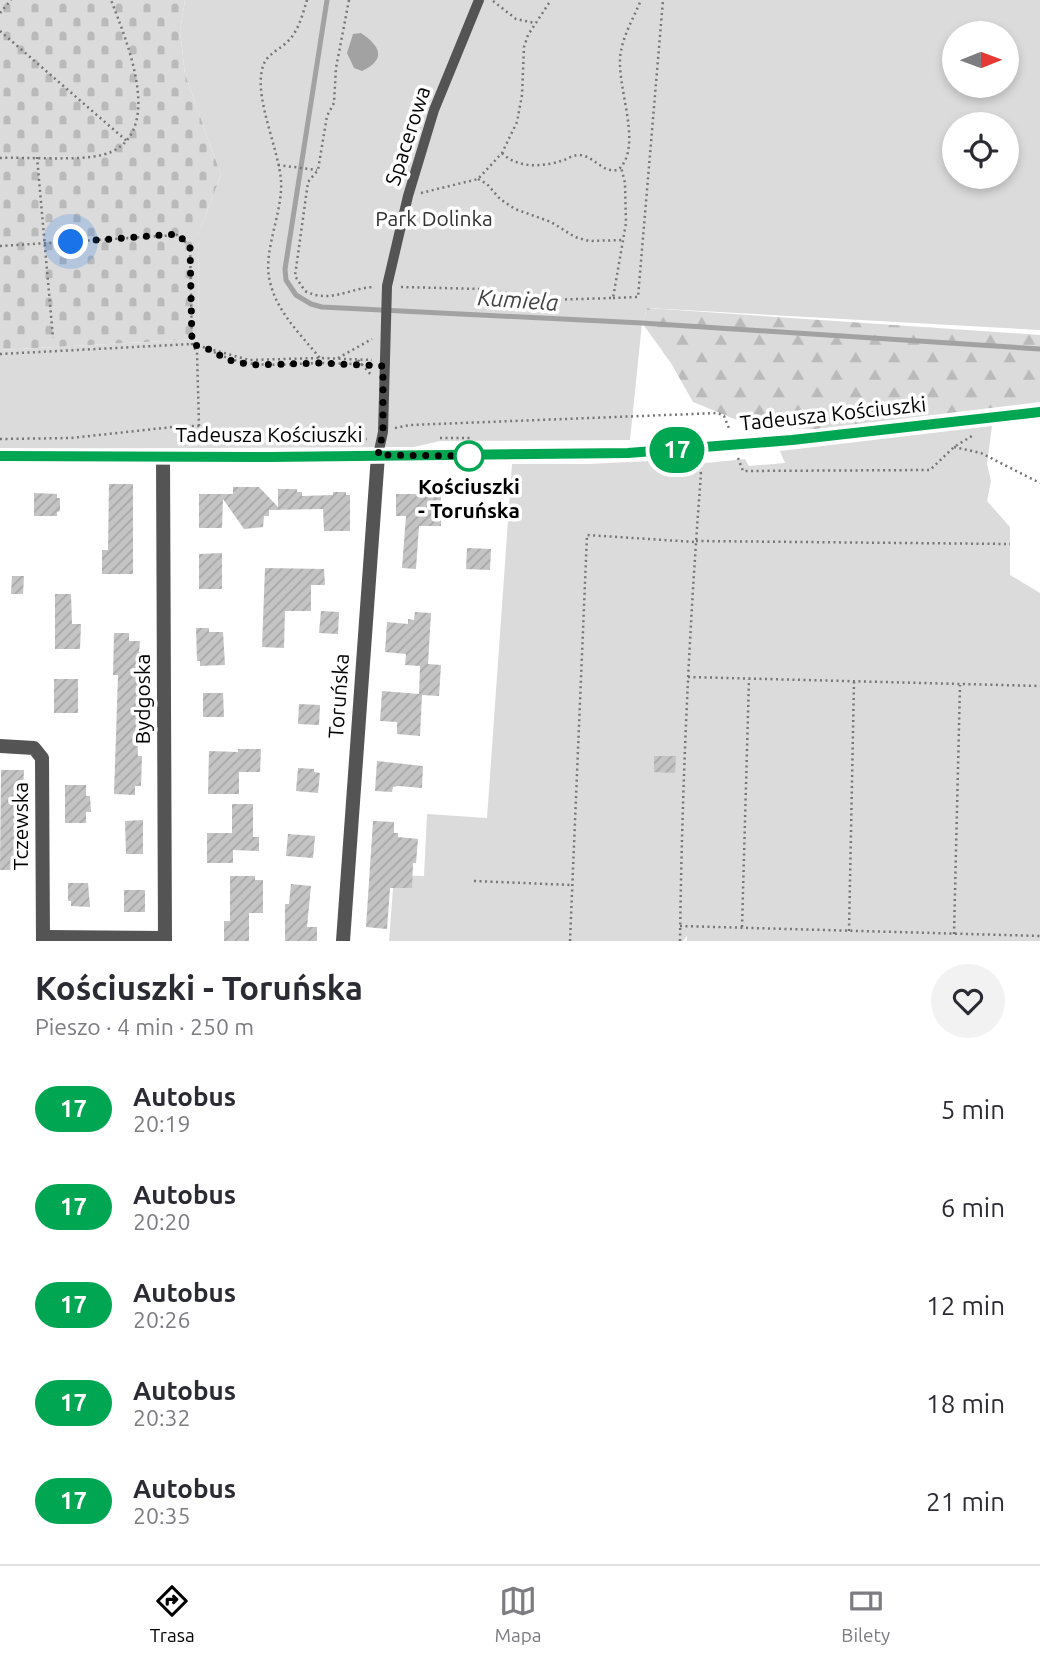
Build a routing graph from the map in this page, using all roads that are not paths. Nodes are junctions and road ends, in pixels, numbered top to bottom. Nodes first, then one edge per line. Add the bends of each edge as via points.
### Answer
1 (479, 0) edge
2 (1040, 412) edge
3 (378, 455) junction
4 (0, 456) edge
5 (163, 456) junction
6 (0, 746) edge
7 (43, 939) edge
8 (165, 940) edge
9 (342, 941) edge

1 - 3 street, Spacerowa via 434,110 386,291 383,432
2 - 3 street, Tadeusza Kościuszki via 579,455
3 - 5 street, Tadeusza Kościuszki
3 - 9 street, Toruńska
4 - 5 street, Tadeusza Kościuszki
5 - 8 street, Bydgoska
6 - 7 street, Tczewska via 34,748 42,758
7 - 8 street

